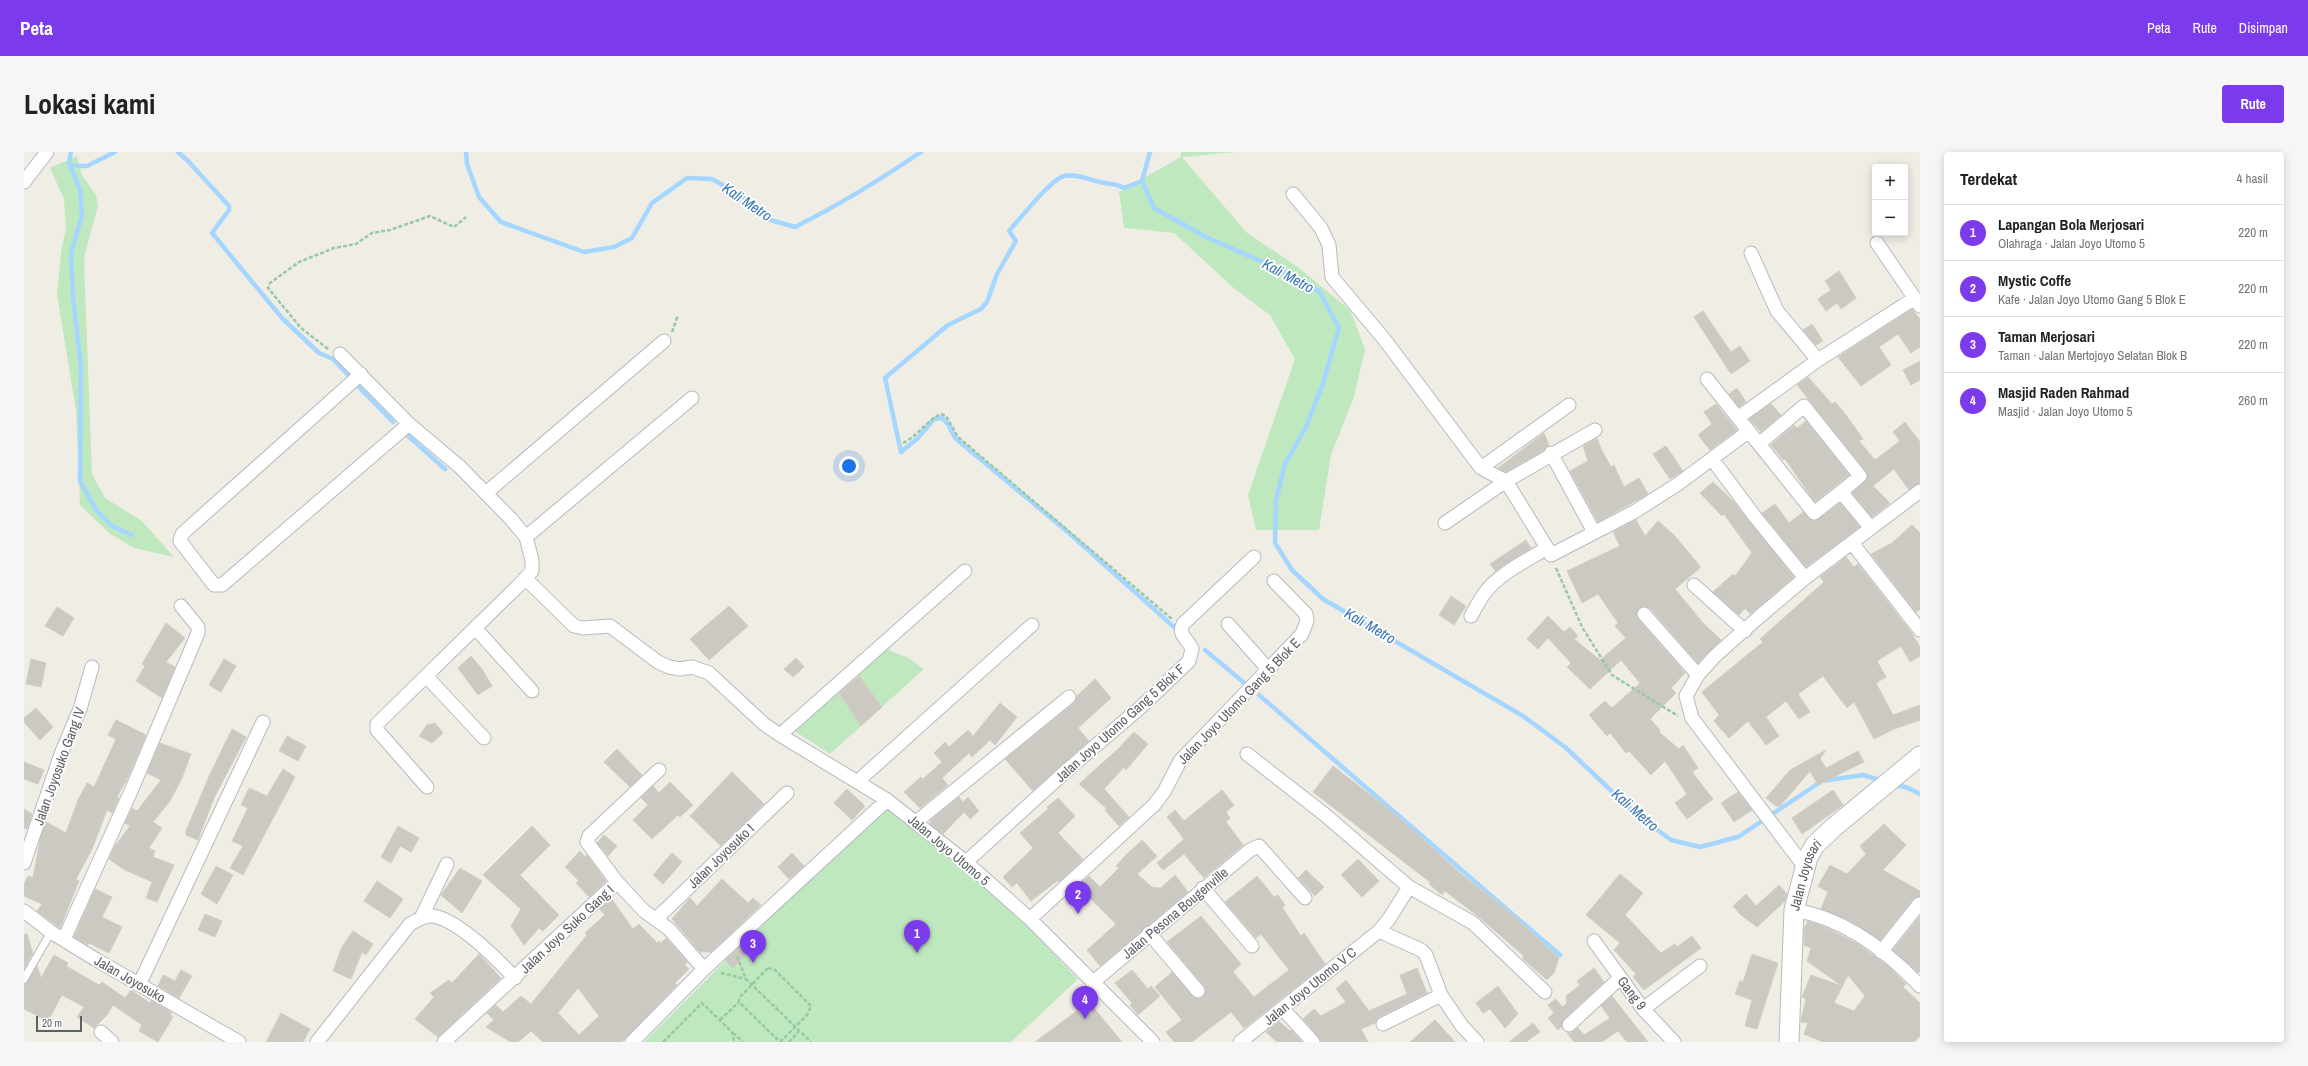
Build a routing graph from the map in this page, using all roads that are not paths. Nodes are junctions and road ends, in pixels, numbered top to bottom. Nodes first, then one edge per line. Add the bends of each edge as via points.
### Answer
1 (47, 152) edge
2 (24, 182) edge
3 (1293, 194) dead end
4 (1877, 243) dead end
5 (1751, 253) dead end
6 (1918, 302) edge
7 (664, 341) dead end
8 (340, 354) road end
9 (1818, 360) junction
10 (361, 374) junction
11 (1707, 379) dead end
12 (692, 398) dead end
13 (1569, 405) dead end
14 (1739, 417) junction
15 (409, 424) junction
16 (1594, 430) dead end
17 (1749, 431) junction
18 (1759, 444) junction
19 (1551, 453) junction
20 (1712, 459) junction
21 (1481, 468) junction
22 (1506, 481) junction
23 (1920, 491) edge
24 (1841, 492) junction
25 (486, 493) junction
26 (1445, 523) dead end
27 (1871, 528) junction
28 (1594, 532) junction
29 (526, 537) junction
30 (1852, 543) junction
31 (1549, 552) junction
32 (1254, 557) dead end
33 (965, 571) dead end
34 (525, 578) junction
35 (1805, 578) junction
36 (1274, 581) dead end
37 (1694, 584) dead end
38 (181, 606) dead end
39 (1644, 614) dead end
40 (1471, 616) dead end
41 (1228, 624) dead end
42 (1032, 625) dead end
43 (476, 629) junction
44 (1920, 630) edge
45 (1745, 631) junction
46 (92, 667) dead end
47 (1268, 670) junction
48 (426, 676) junction
49 (1698, 676) junction
50 (532, 691) dead end
51 (1069, 697) dead end
52 (263, 722) dead end
53 (780, 735) junction
54 (484, 738) dead end
55 (1247, 754) dead end
56 (1916, 759) edge
57 (659, 770) dead end
58 (858, 781) junction
59 (427, 787) dead end
60 (787, 793) dead end
61 (882, 805) junction
62 (916, 822) junction
63 (966, 862) junction
64 (24, 863) edge
65 (447, 864) dead end
66 (1804, 866) junction
67 (617, 882) junction
68 (1409, 887) junction
69 (1203, 888) junction
70 (1305, 898) dead end
71 (1918, 904) dead end
72 (1794, 910) junction
73 (24, 911) edge
74 (421, 918) junction
75 (656, 919) junction
76 (1030, 919) junction
77 (1379, 930) junction
78 (50, 932) junction
79 (1149, 933) junction
80 (64, 939) junction
81 (1594, 941) dead end
82 (1252, 946) dead end
83 (1881, 952) junction
84 (707, 966) junction
85 (1700, 966) dead end
86 (515, 978) junction
87 (1620, 978) junction
88 (24, 979) edge
89 (1092, 983) junction
90 (139, 985) junction
91 (1920, 986) edge
92 (1198, 991) dead end
93 (1544, 992) dead end
94 (1441, 995) junction
95 (1283, 1009) junction
96 (1644, 1009) junction
97 (1383, 1024) dead end
98 (1569, 1025) dead end
99 (101, 1032) dead end
100 (1146, 1040) edge
101 (112, 1042) edge
102 (239, 1042) edge
103 (317, 1042) edge
104 (444, 1042) edge
105 (632, 1042) edge
106 (1240, 1042) edge
107 (1313, 1042) edge
108 (1477, 1042) edge
109 (1674, 1042) edge
110 (1789, 1042) edge

1 - 2 street
3 - 21 street via 1321,228 1329,245 1332,276
4 - 6 street
5 - 9 street via 1777,311
6 - 9 street
7 - 25 street
8 - 10 street
9 - 14 street
10 - 15 street
10 - 15 street via 182,534 180,541 214,585 222,585
11 - 14 street
12 - 29 street
13 - 21 street
14 - 17 street
15 - 25 street
16 - 19 street
17 - 18 street
17 - 20 street
18 - 24 street via 1814,513
18 - 24 street via 1804,406 1860,476
19 - 22 street
19 - 28 street
20 - 28 street via 1659,496
20 - 35 street
21 - 22 street
22 - 26 street
22 - 31 street
23 - 27 street
24 - 27 street
25 - 29 street
27 - 30 street
28 - 31 street
29 - 34 street via 532,571
30 - 35 street
30 - 44 street
31 - 40 street via 1497,581 1484,594
32 - 63 street, Jalan Joyo Utomo Gang 5 Blok F via 1181,628 1182,635 1192,649 1188,661 1142,706
33 - 53 street
34 - 43 street
34 - 53 street, Jalan Joyo Utomo 5 via 574,626 610,626 658,662 680,669 692,667 709,673
35 - 45 street
36 - 47 street, Jalan Joyo Utomo Gang 5 Blok E via 1306,614 1307,621 1302,634
37 - 45 street
38 - 80 street via 198,627 198,633 131,791
39 - 49 street
41 - 47 street
42 - 58 street
43 - 48 street
43 - 50 street
45 - 49 street via 1714,657
46 - 64 street, Jalan Joyosuko Gang IV via 80,709 61,754
47 - 76 street, Jalan Joyo Utomo Gang 5 Blok E via 1180,761 1154,805
48 - 54 street
48 - 59 street via 379,720 376,727
49 - 66 street via 1686,696 1692,718
51 - 62 street
52 - 90 street
53 - 58 street, Jalan Joyo Utomo 5
55 - 68 street via 1324,814
56 - 66 main road, Jalan Joyosari via 1815,845
57 - 67 street via 589,836 587,842 590,849
58 - 61 street, Jalan Joyo Utomo 5
60 - 75 street, Jalan Joyosuko I
61 - 62 street, Jalan Joyo Utomo 5
61 - 84 street
62 - 63 street, Jalan Joyo Utomo 5
63 - 76 street, Jalan Joyo Utomo 5
65 - 74 street
66 - 72 main road, Jalan Joyosari
67 - 75 street, Jalan Joyo Suko Gang I via 644,911
67 - 86 street, Jalan Joyo Suko Gang I
68 - 77 street, Jalan Joyo Utomo V C
68 - 93 street via 1473,924
69 - 70 street, Jalan Pesona Bougenville via 1250,850 1259,846
69 - 79 street, Jalan Pesona Bougenville
69 - 82 street
71 - 83 street
72 - 83 street via 1817,915 1844,926
72 - 110 main road, Jalan Joyosari
73 - 78 street, Jalan Joyosuko
74 - 86 street via 433,916 470,936
74 - 103 street via 410,924
75 - 84 street, Jalan Joyo Suko Gang I
76 - 89 street, Jalan Joyo Utomo 5
77 - 94 street via 1420,950 1426,956
77 - 95 street, Jalan Joyo Utomo V C
78 - 80 street, Jalan Joyosuko
78 - 88 lane
79 - 89 street, Jalan Pesona Bougenville
79 - 92 street
80 - 90 street, Jalan Joyosuko
81 - 87 street, Gang 9
83 - 91 street
84 - 105 street
85 - 96 street
86 - 104 street, Jalan Joyo Suko Gang I
87 - 96 street, Gang 9
87 - 98 street
89 - 100 street, Jalan Joyo Utomo 5
90 - 102 street, Jalan Joyosuko
94 - 97 street
94 - 108 street via 1462,1026
95 - 106 street, Jalan Joyo Utomo V C
95 - 107 street
96 - 109 street, Gang 9
99 - 101 street

